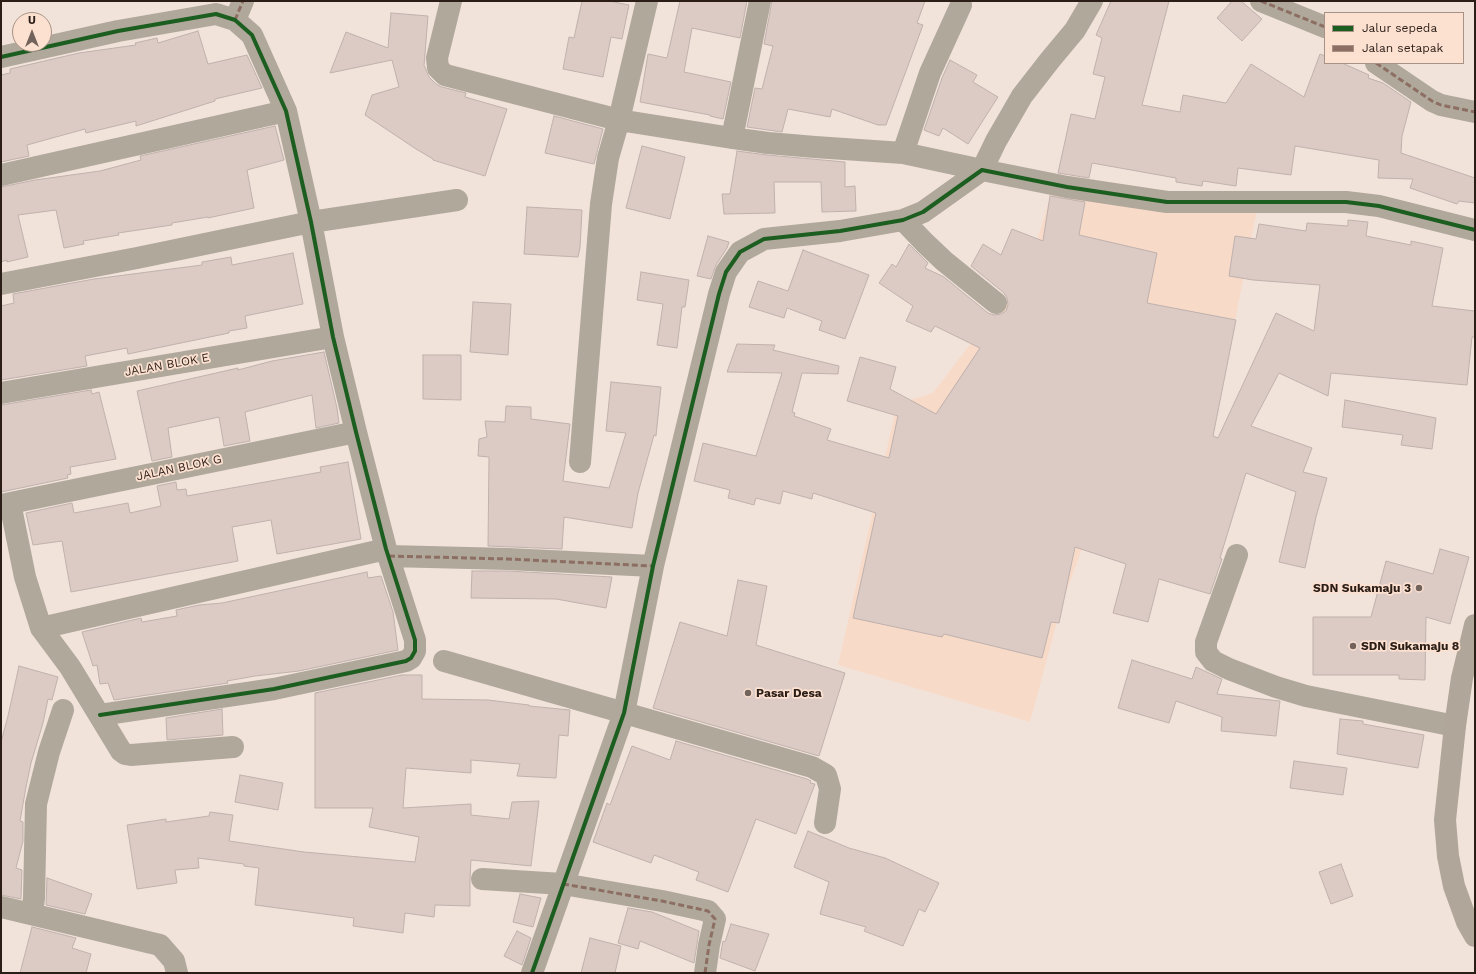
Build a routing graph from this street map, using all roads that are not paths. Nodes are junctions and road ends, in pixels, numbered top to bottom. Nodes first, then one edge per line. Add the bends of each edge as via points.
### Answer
1 (451, 1) edge
2 (647, 1) edge
3 (760, 1) edge
4 (1092, 1) edge
5 (1261, 1) edge
6 (961, 5) dead end
7 (239, 10) edge
8 (1324, 26) edge
9 (1, 57) edge
10 (1377, 64) edge
11 (286, 111) junction
12 (1475, 112) edge
13 (619, 120) junction
14 (732, 138) junction
15 (903, 152) junction
16 (982, 170) junction
17 (1, 175) edge
18 (457, 200) dead end
19 (903, 220) junction
20 (311, 222) junction
21 (1475, 230) edge
22 (1, 284) edge
23 (996, 303) dead end
24 (333, 337) junction
25 (1, 393) edge
26 (356, 432) junction
27 (580, 462) dead end
28 (6, 504) edge
29 (387, 552) junction
30 (1237, 555) dead end
31 (653, 566) junction
32 (1475, 625) edge
33 (41, 628) junction
34 (444, 661) dead end
35 (63, 710) dead end
36 (624, 713) junction
37 (100, 714) junction
38 (1454, 726) junction
39 (233, 747) dead end
40 (825, 823) dead end
41 (482, 879) dead end
42 (564, 884) junction
43 (1, 907) edge
44 (32, 914) junction
45 (1475, 936) edge
46 (177, 973) edge
47 (532, 973) edge
48 (706, 973) edge

1 - 13 street via 437,58 438,68 445,75
2 - 13 street
3 - 14 street
4 - 16 street via 1076,30 1022,96
5 - 8 street
6 - 15 street via 930,73
7 - 9 street via 118,31
7 - 11 street
10 - 12 street via 1440,105
11 - 17 street
11 - 20 street
13 - 14 street
13 - 27 street via 608,158 601,204
14 - 15 street via 815,147
15 - 16 street
16 - 19 street via 923,212
16 - 21 street via 1067,187 1167,202 1346,202 1379,206
18 - 20 street
19 - 23 street via 944,261
19 - 31 street via 840,231 764,239 740,252 726,272 719,294
20 - 22 street
20 - 24 street
24 - 25 street, JALAN BLOK E
24 - 26 street
26 - 28 street, JALAN BLOK G
26 - 29 street
28 - 33 street
29 - 31 street
29 - 33 street
29 - 37 street via 415,640 414,651 406,662 274,689
30 - 38 street via 1206,642 1206,652 1213,661 1276,687 1306,696
31 - 36 street
32 - 38 street
33 - 37 street
34 - 36 street
35 - 44 street via 36,804
36 - 40 street via 812,767 826,775 830,789
36 - 42 street
37 - 39 street via 125,754
38 - 45 street via 1445,820 1448,856 1454,886
41 - 42 street
42 - 47 street
42 - 48 street via 662,900 708,911 715,919
43 - 44 street
44 - 46 street via 160,944 174,961

